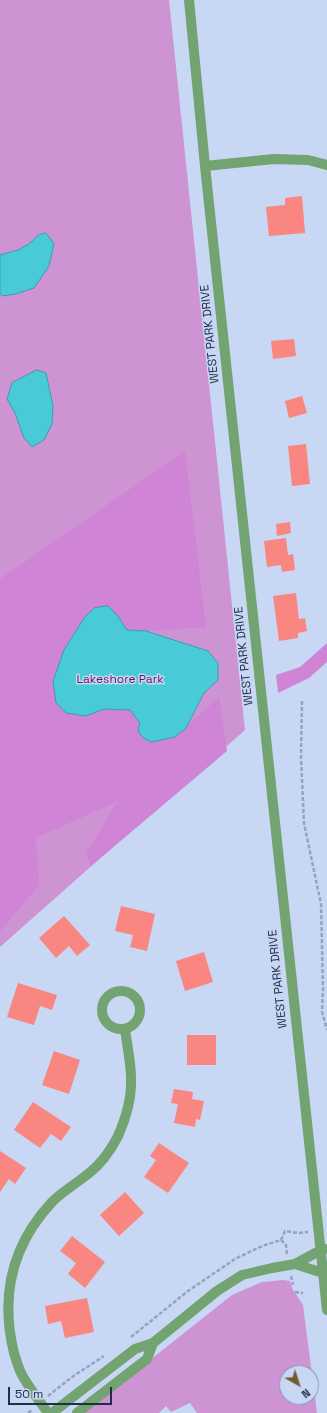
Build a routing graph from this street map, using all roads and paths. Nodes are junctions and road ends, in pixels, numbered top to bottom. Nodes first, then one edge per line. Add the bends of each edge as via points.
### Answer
1 (189, 0) edge
2 (327, 165) edge
3 (205, 166) junction
4 (302, 701) dead end
5 (125, 1029) dead end
6 (327, 1030) edge
7 (298, 1233) dead end
8 (281, 1240) junction
9 (286, 1245) dead end
10 (324, 1249) edge
11 (295, 1264) junction
12 (325, 1273) edge
13 (295, 1292) dead end
14 (303, 1293) dead end
15 (327, 1310) edge
16 (129, 1338) dead end
17 (153, 1343) junction
18 (105, 1355) dead end
19 (40, 1402) junction
20 (28, 1413) edge
21 (48, 1413) edge
22 (52, 1413) edge
23 (77, 1413) edge

1 - 3 street, WEST PARK DRIVE
2 - 3 street via 308,160 274,158
3 - 10 street, WEST PARK DRIVE
4 - 6 path via 304,823 320,904 322,1012
5 - 19 street via 131,1083 124,1121 118,1136 110,1150 90,1173 54,1201 38,1219 24,1239 10,1275 6,1306 9,1339 20,1372
7 - 8 path via 285,1231
8 - 9 path
8 - 16 path via 235,1259 188,1291
10 - 11 street
10 - 12 street, WEST PARK DRIVE
11 - 12 street
11 - 17 street via 242,1275
12 - 15 street, WEST PARK DRIVE
13 - 14 path
17 - 22 street via 135,1349
17 - 23 street via 147,1359
18 - 19 path via 72,1376
19 - 20 path
19 - 21 street

